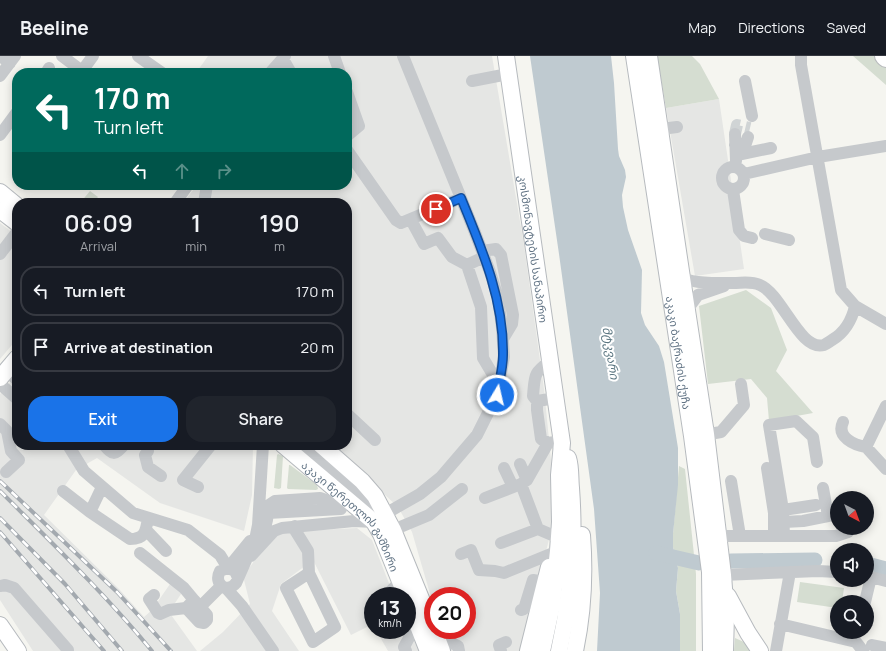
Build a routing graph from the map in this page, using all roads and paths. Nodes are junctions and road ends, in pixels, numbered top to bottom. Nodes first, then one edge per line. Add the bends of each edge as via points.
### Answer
1 (62, 56) edge
2 (93, 56) edge
3 (138, 56) edge
4 (334, 56) edge
5 (403, 56) edge
6 (506, 56) edge
7 (634, 56) edge
8 (649, 56) edge
9 (801, 56) edge
10 (884, 56) edge
11 (284, 57) edge
12 (8, 58) edge
13 (886, 58) edge
14 (77, 68) edge
15 (85, 68) edge
16 (155, 68) edge
17 (274, 68) edge
18 (289, 68) edge
19 (338, 68) edge
20 (508, 74) junction
21 (0, 76) edge
22 (472, 81) dead end
23 (745, 81) dead end
24 (352, 105) edge
25 (752, 116) dead end
26 (12, 119) edge
27 (677, 127) dead end
28 (661, 129) junction
29 (352, 132) edge
30 (0, 135) edge
31 (748, 137) tunnel mouth
32 (736, 145) junction
33 (886, 146) edge
34 (770, 148) dead end
35 (352, 157) edge
36 (818, 157) junction
37 (740, 171) junction
38 (733, 190) junction
39 (0, 192) edge
40 (461, 198) junction
41 (12, 202) edge
42 (0, 210) edge
43 (12, 220) edge
44 (411, 220) junction
45 (764, 234) dead end
46 (12, 238) edge
47 (752, 238) dead end
48 (789, 240) dead end
49 (0, 254) edge
50 (483, 254) junction
51 (467, 266) junction
52 (682, 278) junction
53 (735, 283) junction
54 (855, 306) junction
55 (687, 310) junction
56 (886, 324) edge
57 (550, 360) junction
58 (12, 367) edge
59 (6, 378) edge
60 (741, 384) dead end
61 (499, 385) junction
62 (12, 389) edge
63 (556, 398) junction
64 (538, 401) junction
65 (886, 406) edge
66 (352, 419) edge
67 (843, 422) dead end
68 (0, 424) edge
69 (699, 435) junction
70 (374, 440) dead end
71 (558, 442) junction
72 (866, 447) junction
73 (71, 450) edge
74 (109, 450) edge
75 (120, 450) edge
76 (147, 450) edge
77 (207, 450) edge
78 (263, 450) edge
79 (290, 450) edge
80 (306, 450) edge
81 (326, 450) edge
82 (780, 450) dead end
83 (817, 462) dead end
84 (520, 464) dead end
85 (504, 468) dead end
86 (767, 468) dead end
87 (886, 469) edge
88 (6, 472) dead end
89 (161, 476) dead end
90 (731, 481) dead end
91 (520, 484) junction
92 (102, 487) junction
93 (198, 487) dead end
94 (823, 488) dead end
95 (462, 489) dead end
96 (63, 491) dead end
97 (485, 498) dead end
98 (357, 500) junction
99 (816, 505) dead end
100 (452, 508) dead end
101 (90, 512) junction
102 (429, 514) junction
103 (786, 514) junction
104 (380, 518) junction
105 (147, 524) junction
106 (295, 526) junction
107 (257, 529) junction
108 (538, 529) junction
109 (393, 530) junction
110 (839, 535) edge
111 (719, 536) junction
112 (740, 536) junction
113 (779, 536) junction
114 (501, 543) dead end
115 (259, 547) junction
116 (568, 550) junction
117 (166, 551) dead end
118 (140, 553) dead end
119 (461, 554) dead end
120 (246, 561) junction
121 (228, 568) junction
122 (790, 572) junction
123 (830, 572) edge
124 (310, 573) junction
125 (874, 578) edge
126 (400, 581) junction
127 (886, 581) edge
128 (544, 582) junction
129 (724, 582) junction
130 (230, 584) junction
131 (0, 586) edge
132 (394, 587) edge
133 (403, 587) edge
134 (154, 595) dead end
135 (193, 605) junction
136 (711, 607) junction
137 (521, 610) dead end
138 (726, 615) junction
139 (416, 622) edge
140 (780, 624) junction
141 (0, 625) edge
142 (748, 633) junction
143 (407, 639) edge
144 (437, 640) edge
145 (725, 646) edge
146 (868, 648) edge
147 (886, 648) edge
148 (68, 650) edge
149 (18, 651) edge
150 (273, 651) edge
151 (406, 651) edge
152 (459, 651) edge
153 (528, 651) edge
154 (542, 651) edge
155 (559, 651) edge
156 (575, 651) edge
157 (711, 651) edge
158 (760, 651) edge
159 (776, 651) edge

1 - 14 street
2 - 15 street
3 - 16 street
4 - 19 street
5 - 40 street
6 - 20 main road, კოსმონავტების სანაპირო
7 - 69 main road, აკაკი ბაქრაძის ქუჩა
8 - 28 main road, აკაკი ბაქრაძის ქუჩა
9 - 36 street via 801,69
10 - 13 highway
11 - 17 street
11 - 18 street
12 - 21 street
20 - 22 street
20 - 57 main road, კოსმონავტების სანაპირო
23 - 25 street
24 - 29 street via 360,126
26 - 30 street
27 - 28 street
28 - 52 main road, აკაკი ბაქრაძის ქუჩა
31 - 32 street via 746,143
32 - 34 street
32 - 37 street
33 - 36 street
35 - 44 street via 396,220 401,223
36 - 37 street
36 - 54 street via 841,290
37 - 38 street via 743,185
37 - 38 street via 727,169 723,173 725,187
38 - 47 street via 740,230 744,236
39 - 41 main road
40 - 44 street
40 - 50 street
42 - 43 main road
44 - 51 street via 424,244 438,238 452,257
45 - 48 street
46 - 49 street
50 - 51 street
50 - 61 street via 496,249 500,255 513,314 512,324 503,338 504,357
51 - 61 street via 481,307 484,358
52 - 53 street via 697,282
52 - 55 main road, აკაკი ბაქრაძის ქუჩა
53 - 54 street via 751,282 769,290 803,337 815,345 824,345 838,336 853,317
53 - 55 street via 698,295
54 - 56 street
55 - 69 main road, აკაკი ბაქრაძის ქუჩა
57 - 63 main road, კოსმონავტების სანაპირო
57 - 64 street via 534,377 533,396
58 - 59 main road
59 - 62 street
60 - 69 street via 744,405 721,432
61 - 104 street via 497,395 477,435 450,468 420,494
63 - 64 street
63 - 71 main road, კოსმონავტების სანაპირო
64 - 71 street via 541,439
65 - 72 street
66 - 70 street
67 - 72 street via 840,428 844,437 856,445
68 - 88 street via 8,431 11,451 19,460
69 - 111 main road, აკაკი ბაქრაძის ქუჩა
69 - 136 main road, აკაკი ბაქრაძის ქუჩა
71 - 91 street
71 - 116 main road, კოსმონავტების სანაპირო via 560,522
71 - 116 main road, კოსმონავტების სანაპირო via 569,460 577,493 581,528
72 - 87 street
73 - 92 street via 84,471
74 - 75 street via 115,453
76 - 89 street via 145,455 148,467
77 - 93 street via 183,480
78 - 107 street
79 - 98 main road, აკაკი წერეთლის გამზირი
80 - 98 street
81 - 104 main road, აკაკი წერეთლის გამზირი via 366,484 375,496
82 - 103 street
83 - 103 street via 813,437 796,421 769,425
84 - 91 street
85 - 91 street
86 - 113 street
90 - 112 street
91 - 97 street
91 - 108 street
92 - 101 street
92 - 105 street
94 - 103 street via 828,516 804,521
95 - 102 street
96 - 101 street
98 - 104 main road, აკაკი წერეთლის გამზირი
98 - 115 street via 336,509 320,498 275,501 269,505 265,531
99 - 103 street
100 - 102 street
101 - 105 street via 130,539 142,536
102 - 109 street
103 - 113 street
104 - 106 street
104 - 109 main road, აკაკი წერეთლის გამზირი
104 - 126 main road, აკაკი წერეთლის გამზირი via 381,534
105 - 117 street
105 - 121 street via 188,530 220,555
106 - 115 street via 278,529
106 - 124 street via 308,551
107 - 120 street
107 - 121 street
108 - 114 street
108 - 116 street
109 - 144 main road, აკაკი წერეთლის გამზირი
110 - 113 street
111 - 112 street
111 - 129 main road, აკაკი ბაქრაძის ქუჩა
112 - 113 street
115 - 120 street
116 - 119 street via 504,573 479,570 471,550
116 - 128 main road via 551,562
116 - 154 main road, კოსმონავტების სანაპირო
116 - 155 main road, კოსმონავტების სანაპირო via 566,618
116 - 156 main road via 582,604
118 - 135 street via 184,588
120 - 130 street
121 - 130 street via 235,571
121 - 130 street via 220,571 217,579
122 - 123 street
122 - 129 street
122 - 140 street
124 - 124 street via 286,588 313,642 335,627
125 - 127 street
126 - 132 street
126 - 133 main road, აკაკი წერეთლის გამზირი
128 - 137 street via 533,580 524,609
128 - 153 main road
129 - 138 main road, აკაკი ბაქრაძის ქუჩა
129 - 142 main road
130 - 135 street
130 - 150 street
131 - 148 street via 14,588
134 - 135 street via 149,600 160,614
136 - 138 main road via 714,611
136 - 157 main road, აკაკი ბაქრაძის ქუჩა
138 - 142 main road
138 - 145 main road, აკაკი ბაქრაძის ქუჩა
139 - 144 main road, აკაკი წერეთლის გამზირი
140 - 146 street via 856,642
140 - 159 street
141 - 149 main road
142 - 145 main road via 732,632
142 - 158 main road
143 - 151 street via 404,647
144 - 152 street via 458,646
146 - 147 street

